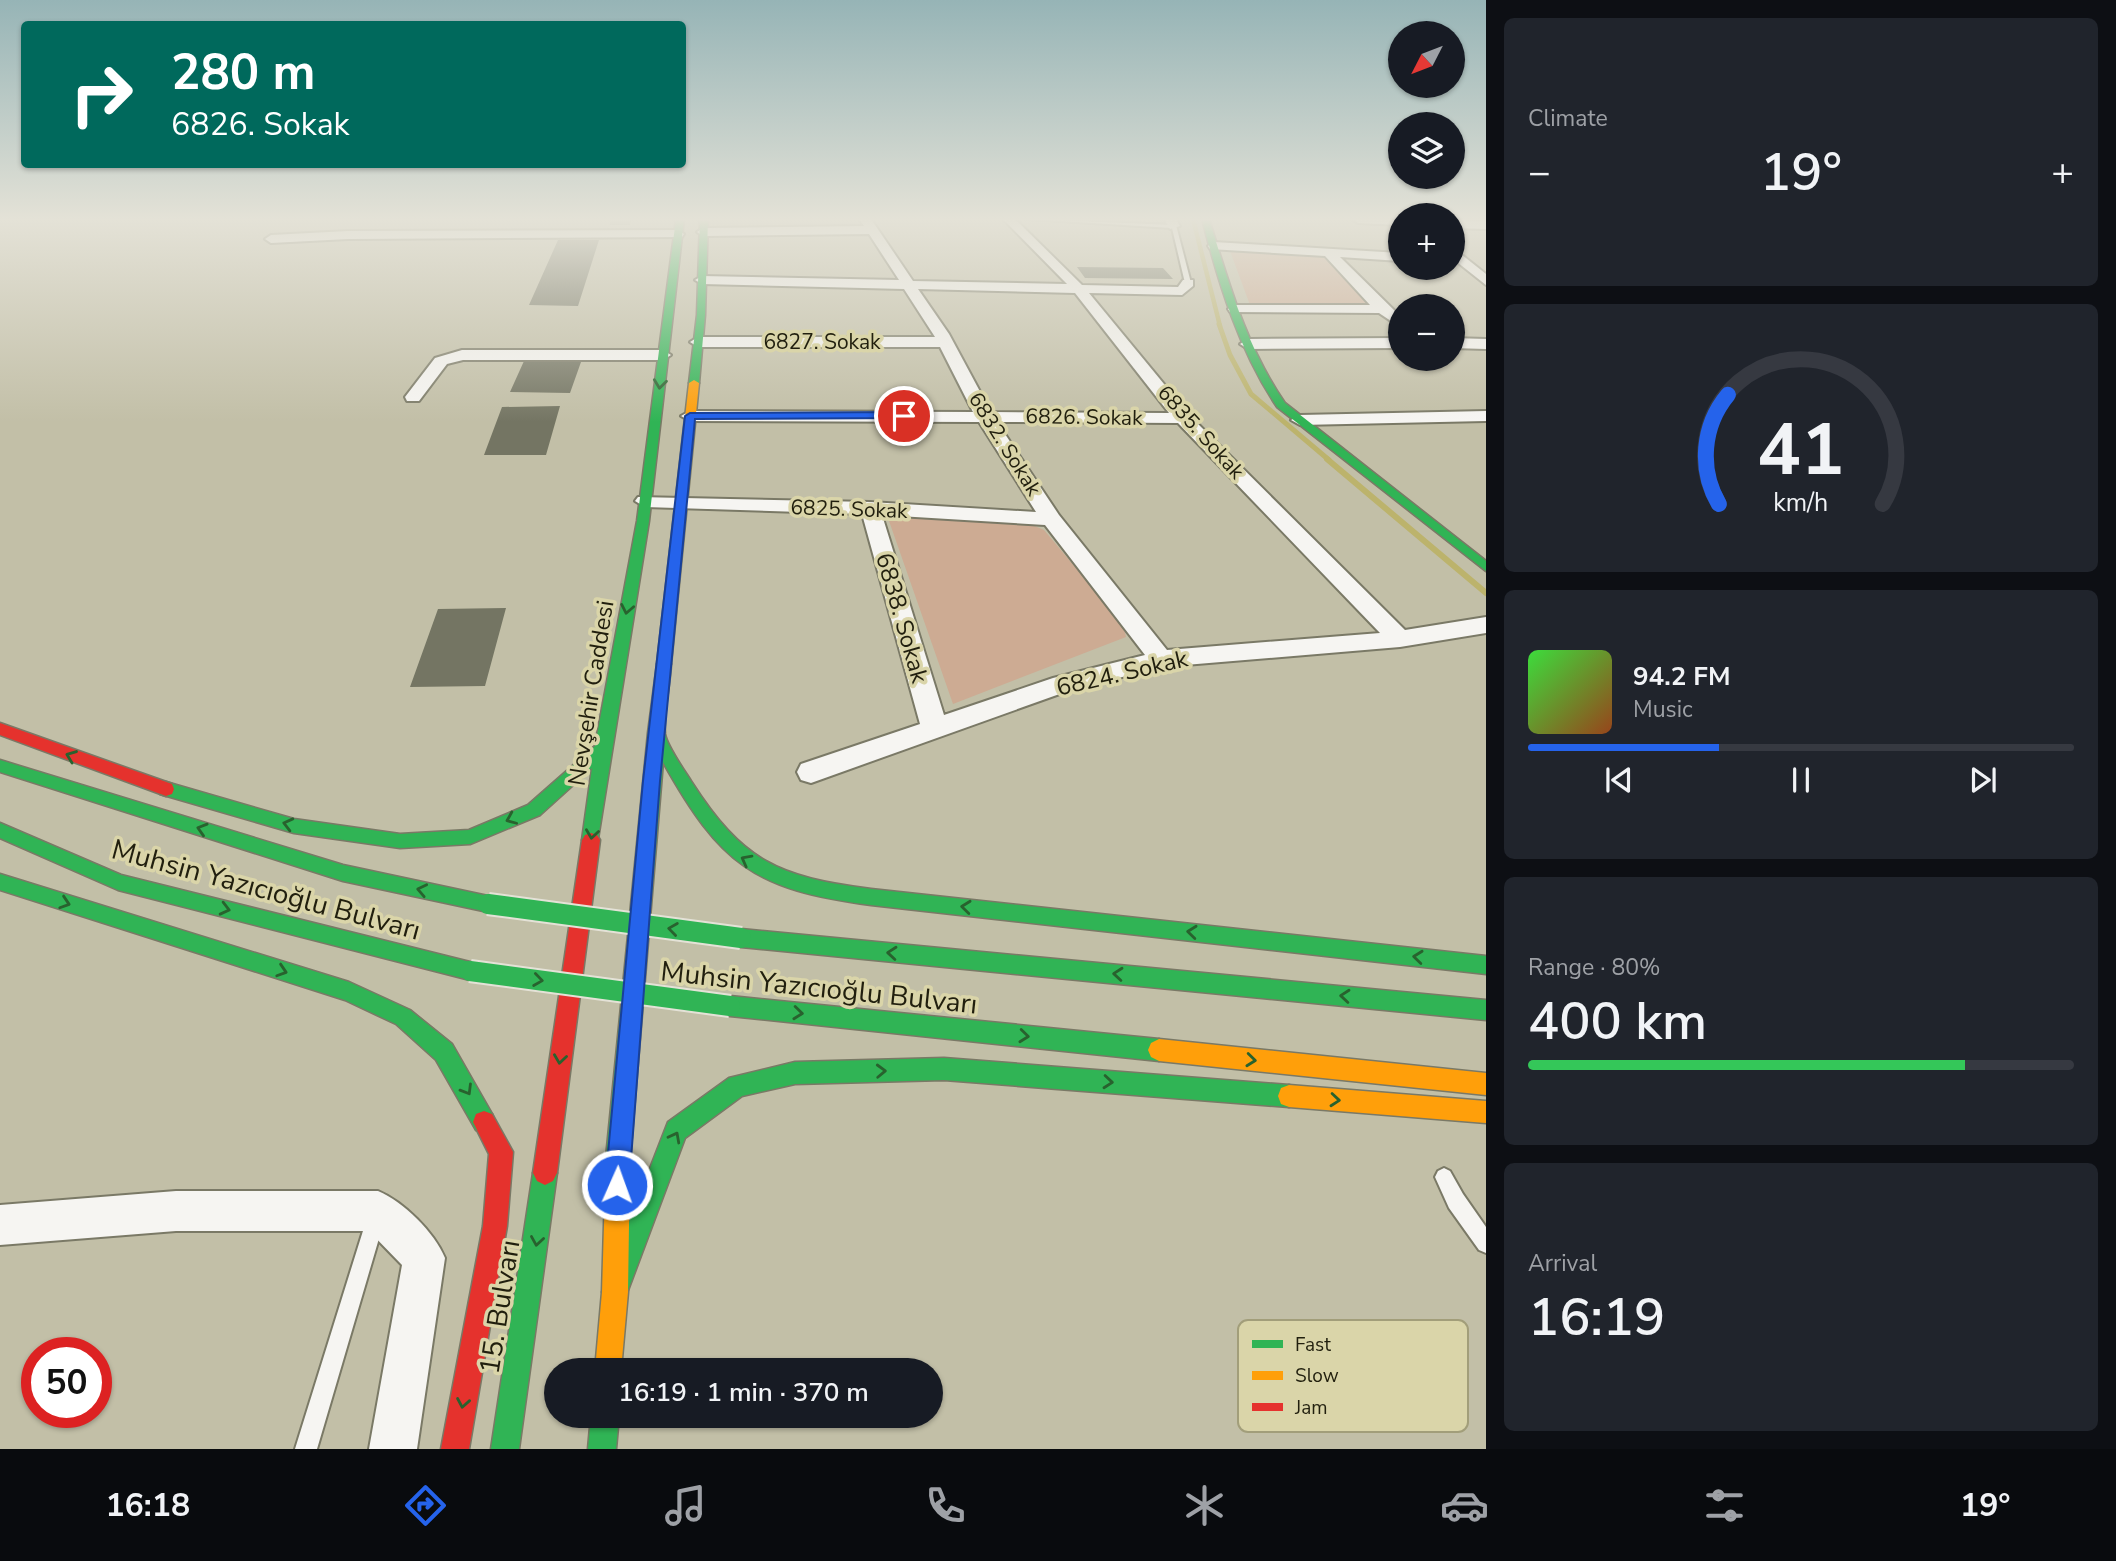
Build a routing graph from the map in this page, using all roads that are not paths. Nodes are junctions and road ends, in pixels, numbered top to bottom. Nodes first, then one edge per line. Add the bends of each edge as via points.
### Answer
1 (671, 287) edge
2 (702, 287) edge
3 (909, 287) edge
4 (1000, 287) edge
5 (1185, 287) edge
6 (1228, 287) edge
7 (1361, 287) edge
8 (1079, 288) junction
9 (1235, 309) junction
10 (1382, 309) junction
11 (1388, 314) edge
12 (698, 341) junction
13 (945, 342) junction
14 (1388, 343) edge
15 (1465, 343) edge
16 (1248, 344) junction
17 (1486, 344) edge
18 (663, 355) junction
19 (413, 397) dead end
20 (690, 416) junction
21 (984, 416) junction
22 (1464, 416) junction
23 (1486, 416) edge
24 (1183, 418) junction
25 (1300, 420) junction
26 (1486, 429) edge
27 (645, 501) junction
28 (681, 504) junction
29 (870, 508) junction
30 (1051, 519) junction
31 (1486, 567) edge
32 (1486, 625) edge
33 (1400, 639) junction
34 (1161, 659) junction
35 (0, 729) edge
36 (935, 729) junction
37 (656, 733) junction
38 (603, 749) junction
39 (0, 766) edge
40 (811, 772) dead end
41 (0, 830) edge
42 (0, 882) edge
43 (1486, 965) edge
44 (1486, 1010) edge
45 (1486, 1084) edge
46 (1486, 1112) edge
47 (545, 1174) joint
48 (1444, 1177) dead end
49 (378, 1211) junction
50 (0, 1225) edge
51 (1486, 1243) edge
52 (615, 1292) junction
53 (609, 1358) edge
54 (604, 1428) edge
55 (306, 1449) edge
56 (393, 1449) edge
57 (455, 1449) edge
58 (505, 1449) edge
59 (602, 1449) edge

1 - 18 main road, Nevşehir Caddesi
2 - 12 main road
3 - 13 street, 6832. Sokak
4 - 8 street
5 - 8 street
6 - 9 main road
7 - 10 street
8 - 24 street, 6835. Sokak
9 - 10 street
9 - 16 main road
10 - 11 street
12 - 13 street, 6827. Sokak
12 - 20 main road
13 - 21 street, 6832. Sokak
14 - 16 street
15 - 17 street
16 - 25 main road via 1264,386
18 - 19 street via 462,355 441,361
18 -> 27 main road, Nevşehir Caddesi
20 - 21 street, 6826. Sokak
20 - 28 main road
21 - 24 street, 6826. Sokak
21 - 30 street, 6832. Sokak
22 - 23 street
22 - 25 street
22 - 26 street
24 - 33 street, 6835. Sokak
25 - 31 main road
27 - 28 street, 6825. Sokak
27 -> 38 main road, Nevşehir Caddesi
28 - 29 street, 6825. Sokak
28 - 37 main road
29 - 30 street, 6825. Sokak
29 - 36 street, 6838. Sokak
30 - 34 street, 6832. Sokak
32 - 33 street, 6824. Sokak
33 - 34 street, 6824. Sokak
34 - 36 street, 6824. Sokak via 1062,684
38 -> 35 main road via 534,810 470,836 400,841 294,826 132,779
36 - 40 street, 6824. Sokak
43 -> 37 main road via 871,898 793,884 736,855 704,819
37 - 52 main road via 618,1158
38 -> 47 main road, Nevşehir Caddesi
44 -> 39 main road, Muhsin Yazıcıoğlu Bulvarı, bridge via 741,938 488,904 343,873
41 -> 45 main road, Muhsin Yazıcıoğlu Bulvarı, bridge via 118,882 470,971 730,1006
42 -> 57 main road via 349,992 403,1017 444,1052 502,1152 495,1226
52 -> 46 main road via 676,1130 737,1086 795,1073 944,1069
47 -> 58 main road, 15. Bulvarı
48 - 51 lane
49 - 50 street via 176,1211
49 - 55 lane
49 - 56 street via 425,1258
52 - 53 main road
54 - 59 main road

